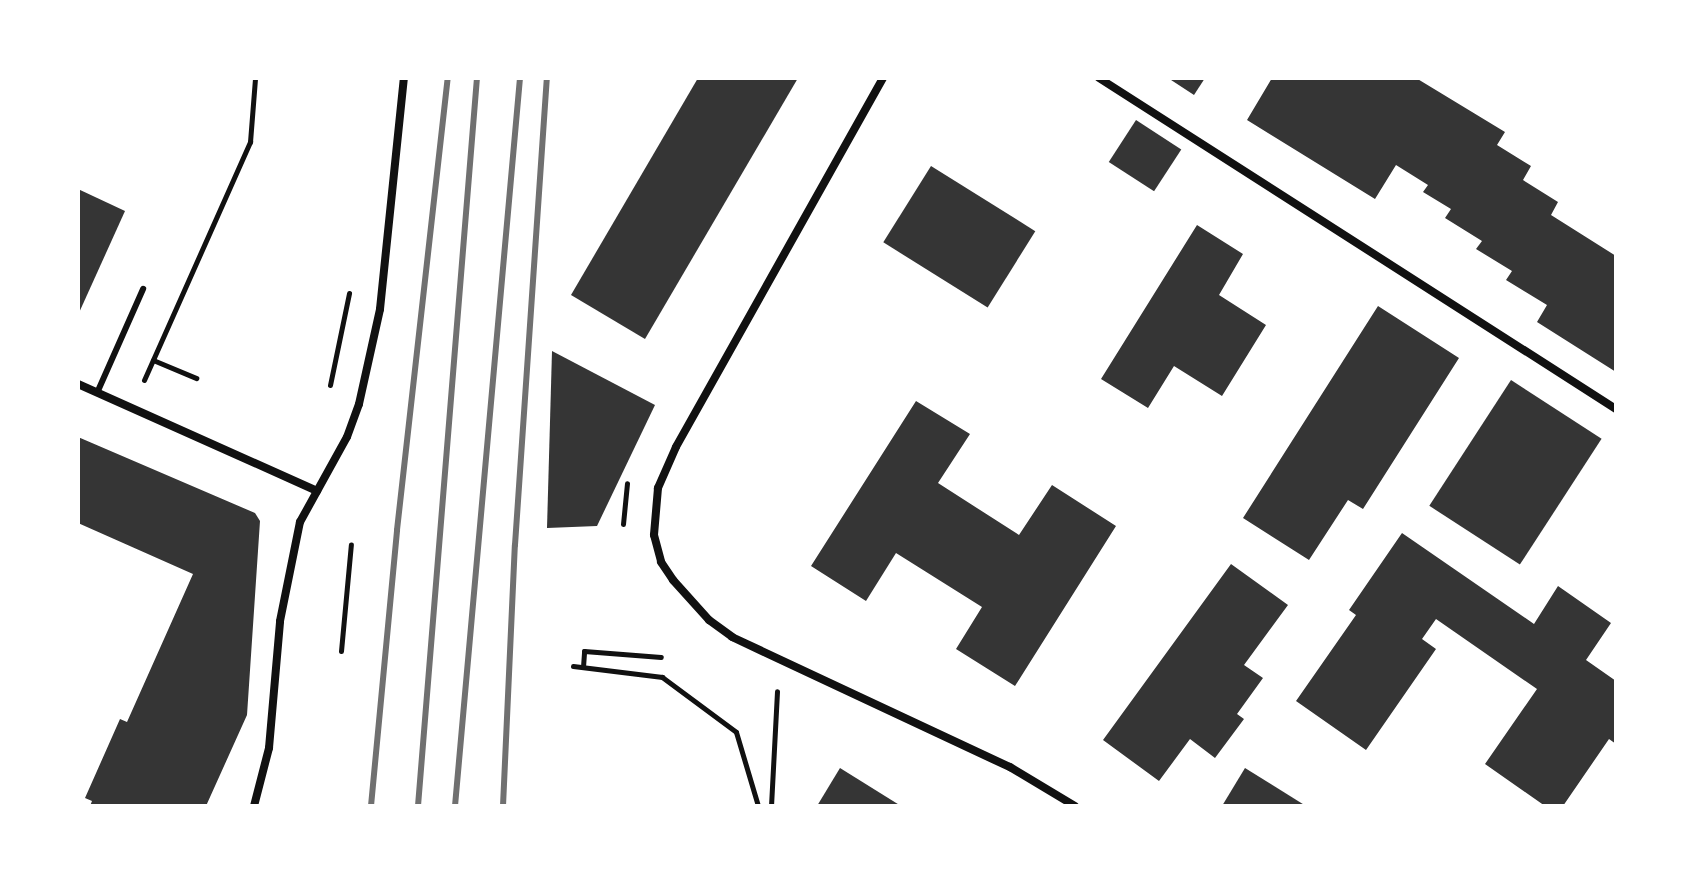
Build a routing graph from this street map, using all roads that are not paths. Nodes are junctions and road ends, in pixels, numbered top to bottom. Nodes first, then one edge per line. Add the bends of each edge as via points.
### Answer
1 (404, 78) edge
2 (883, 78) edge
3 (1099, 78) edge
4 (143, 289) dead end
5 (78, 384) edge
6 (97, 393) junction
7 (1616, 409) edge
8 (317, 491) junction
9 (254, 806) edge
10 (1075, 806) edge

1 - 8 street via 377,323 359,404
2 - 10 street via 676,447 658,488 654,535 661,562 709,620 732,637 1010,767
3 - 7 street
4 - 6 lane
5 - 6 street
6 - 8 street
8 - 9 street via 300,522 288,568 269,748

